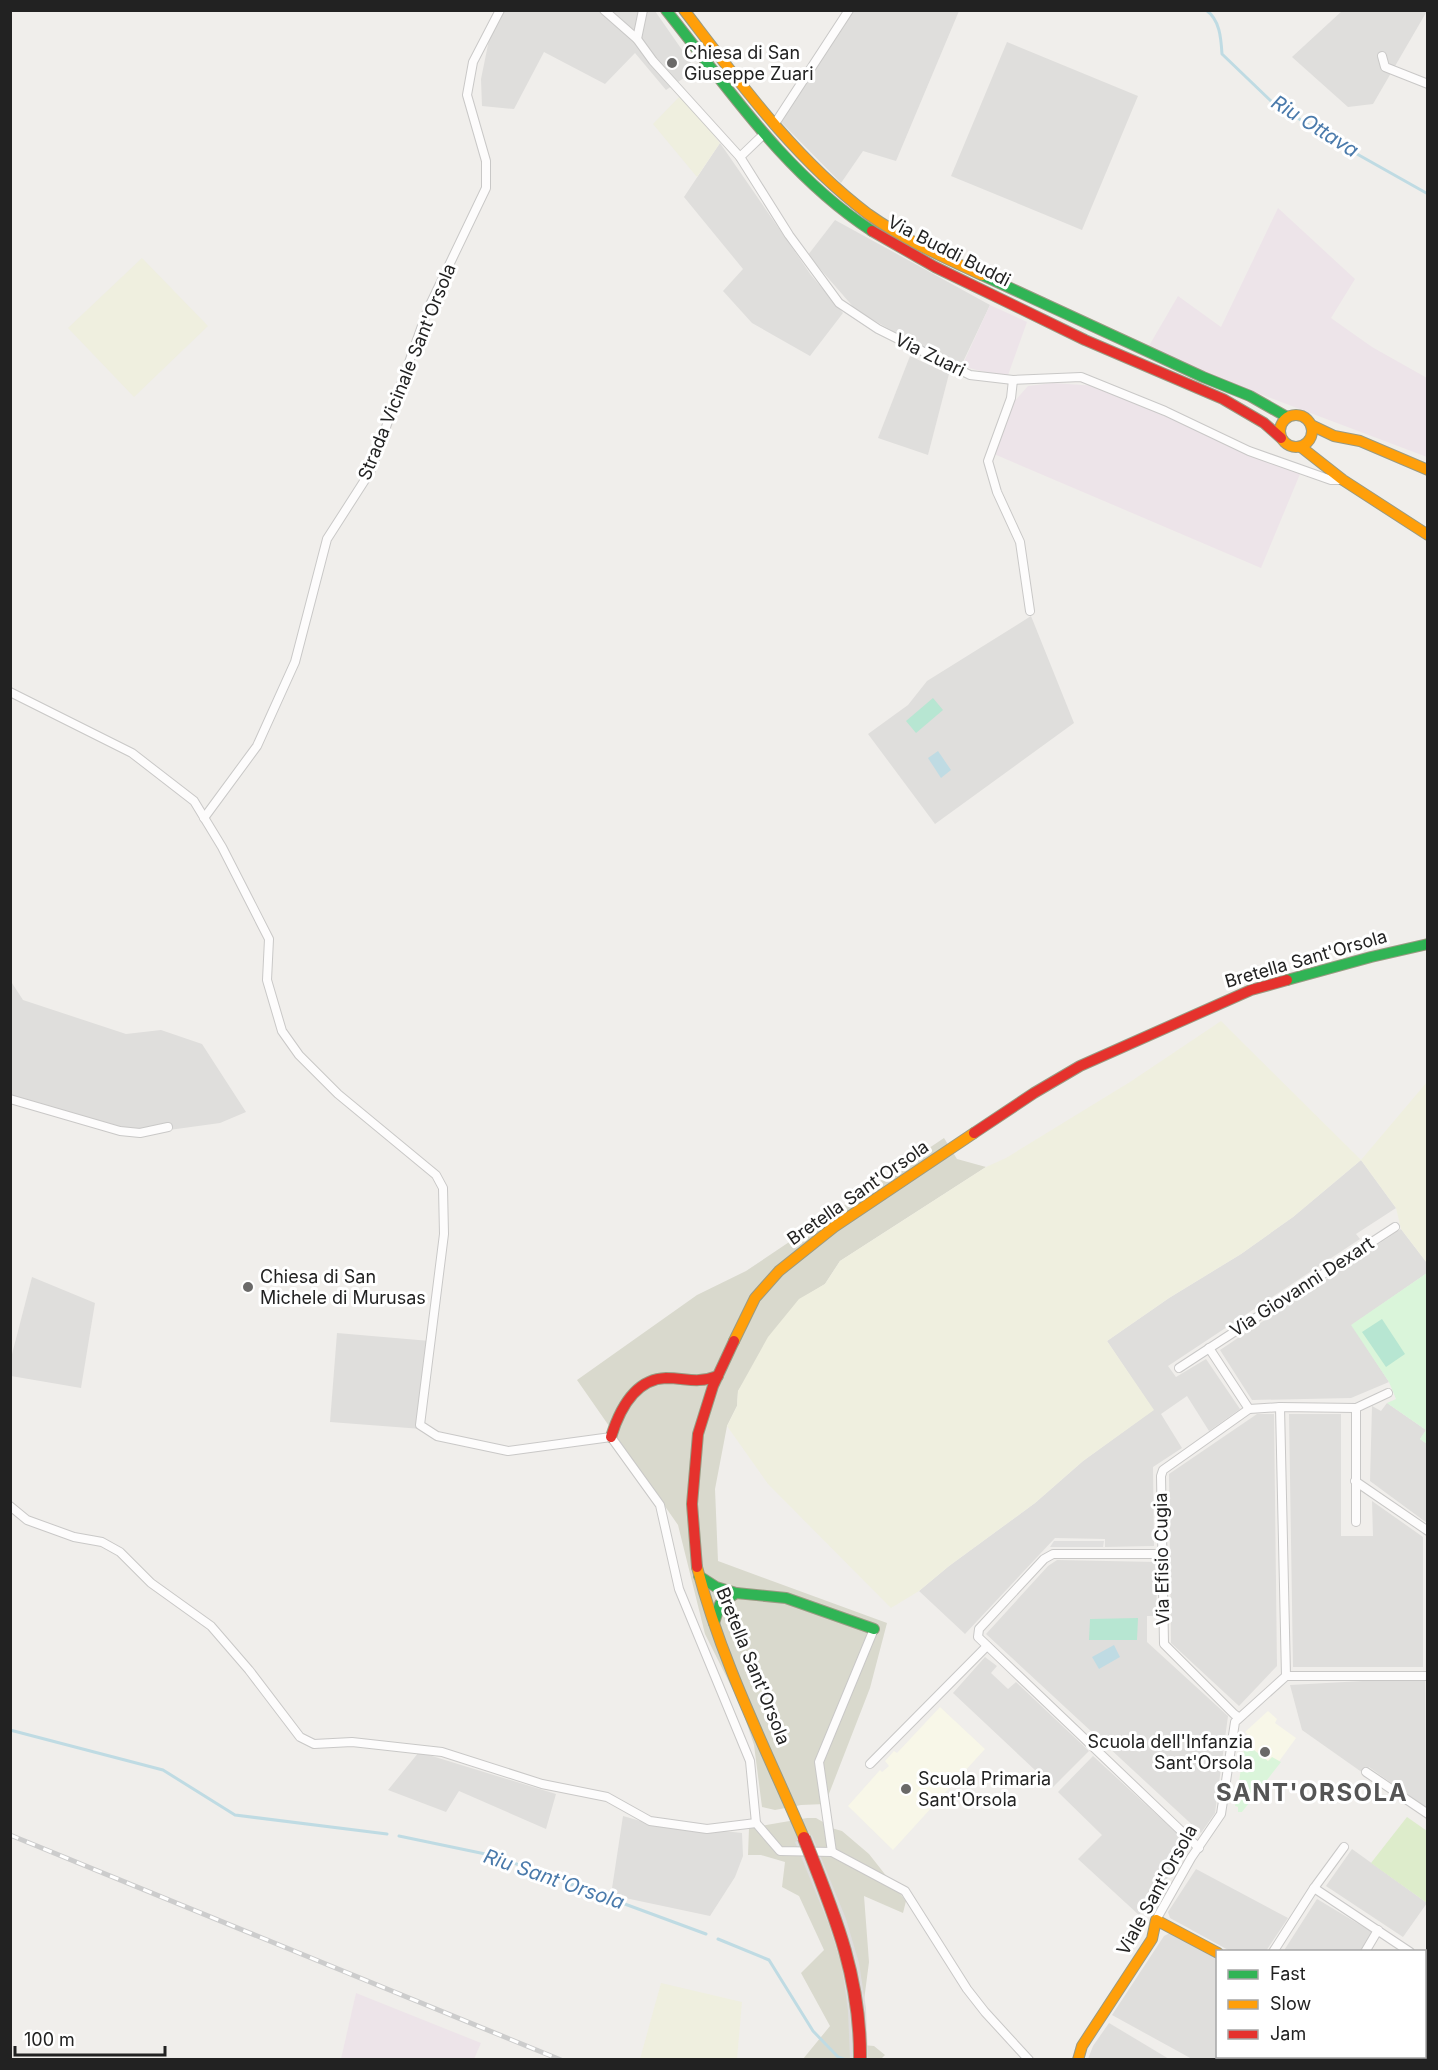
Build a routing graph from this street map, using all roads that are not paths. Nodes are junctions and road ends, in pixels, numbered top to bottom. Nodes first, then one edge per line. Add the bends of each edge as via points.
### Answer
1 (500, 10) edge
2 (604, 10) edge
3 (642, 10) edge
4 (666, 10) edge
5 (684, 10) edge
6 (849, 10) edge
7 (637, 39) junction
8 (1382, 56) dead end
9 (1428, 84) edge
10 (774, 125) junction
11 (764, 134) junction
12 (740, 157) junction
13 (1013, 380) junction
14 (1287, 417) junction
15 (1311, 425) junction
16 (1281, 438) junction
17 (1300, 447) junction
18 (1428, 470) edge
19 (1342, 480) junction
20 (1428, 535) edge
21 (1030, 611) dead end
22 (10, 692) edge
23 (204, 818) junction
24 (1428, 944) edge
25 (10, 1099) edge
26 (168, 1127) dead end
27 (1395, 1227) dead end
28 (1209, 1348) junction
29 (1179, 1368) dead end
30 (718, 1376) junction
31 (681, 1380) junction
32 (1388, 1393) dead end
33 (707, 1406) junction
34 (1280, 1407) junction
35 (1356, 1408) junction
36 (1249, 1409) junction
37 (611, 1437) junction
38 (1354, 1481) junction
39 (10, 1506) edge
40 (1356, 1522) dead end
41 (1428, 1531) edge
42 (1162, 1554) junction
43 (699, 1576) junction
44 (736, 1593) junction
45 (714, 1623) junction
46 (873, 1629) joint
47 (987, 1646) junction
48 (1286, 1676) junction
49 (1428, 1676) edge
50 (1238, 1717) junction
51 (870, 1764) dead end
52 (1366, 1772) dead end
53 (1428, 1814) edge
54 (756, 1823) junction
55 (1344, 1847) dead end
56 (1199, 1848) junction
57 (832, 1852) junction
58 (1314, 1888) junction
59 (1156, 1920) junction
60 (1378, 1930) junction
61 (1274, 1950) edge
62 (1366, 1950) edge
63 (1407, 1950) edge
64 (1216, 1952) edge
65 (860, 2060) edge
66 (1029, 2060) edge
67 (1078, 2060) edge

1 - 23 street, Strada Vicinale Sant'Orsola via 473,62 468,95 486,161 486,188 428,309 370,472 327,539 295,662 257,746
2 - 7 street, Via Zuari
3 - 7 street
4 - 11 main road, Via Buddi Buddi
5 - 10 main road, Via Buddi Buddi
6 - 10 street
7 - 12 street, Via Zuari
8 - 9 street via 1385,67
10 - 14 main road, Via Buddi Buddi via 834,186 905,237 1026,297 1250,396
11 - 12 street
11 - 16 main road, Via Buddi Buddi via 826,197 902,249 1108,350 1226,402
12 - 13 street, Via Zuari via 789,235 839,303 878,329 970,375
13 - 19 street, Via Zuari via 1081,376 1249,451 1331,480
13 - 21 street via 1011,398 988,461 997,492 1020,542
14 - 15 main road via 1301,416
14 - 16 main road via 1280,429
15 - 17 main road via 1309,440
15 - 18 main road
16 - 17 main road via 1290,446
17 - 19 main road
19 - 20 main road
22 - 23 street via 132,753 194,801
23 - 37 street via 269,939 267,980 282,1031 299,1055 338,1094 436,1175 443,1188 444,1234 420,1425 437,1436 508,1451
24 - 30 main road, Bretella Sant'Orsola via 1251,990 1080,1066 1034,1093 834,1227 779,1271 756,1298
25 - 26 street via 120,1131 140,1133
27 - 28 street, Via Giovanni Dexart
28 - 29 street, Via Giovanni Dexart
28 - 36 street
30 - 31 main road via 703,1382
30 - 33 main road, Bretella Sant'Orsola
31 - 33 main road via 700,1393
31 - 37 main road via 661,1378 635,1394 622,1407
32 - 35 street
33 - 43 main road, Bretella Sant'Orsola via 698,1434 692,1504
34 - 35 street
34 - 36 street
34 - 48 street
35 - 38 street
36 - 42 street, Via Efisio Cugia via 1162,1470
37 - 54 street via 660,1505 679,1589 750,1761
38 - 40 street
38 - 41 street
39 - 54 street via 27,1520 74,1537 102,1542 120,1552 151,1583 211,1626 300,1737 314,1744 352,1742 442,1752 542,1784 607,1797 650,1821 707,1829
42 - 47 street via 1053,1554 977,1632
42 - 50 street, Via Efisio Cugia via 1164,1644
43 - 44 main road
43 - 45 main road, Bretella Sant'Orsola
44 - 45 main road via 720,1604
44 - 46 main road via 786,1598
45 - 65 main road, Bretella Sant'Orsola, bridge via 837,1922 858,2010
46 - 57 street via 819,1762
47 - 51 street
47 - 56 street
48 - 49 street
48 - 50 street
50 - 56 street, Viale Sant'Orsola via 1221,1814
52 - 53 street
54 - 57 street via 780,1851
55 - 58 street
56 - 59 street, Viale Sant'Orsola
57 - 66 street via 905,1891 967,1989
58 - 60 street
58 - 61 street
59 - 64 main road
59 - 67 main road, Viale Sant'Orsola via 1152,1939 1082,2046
60 - 62 street
60 - 63 street

